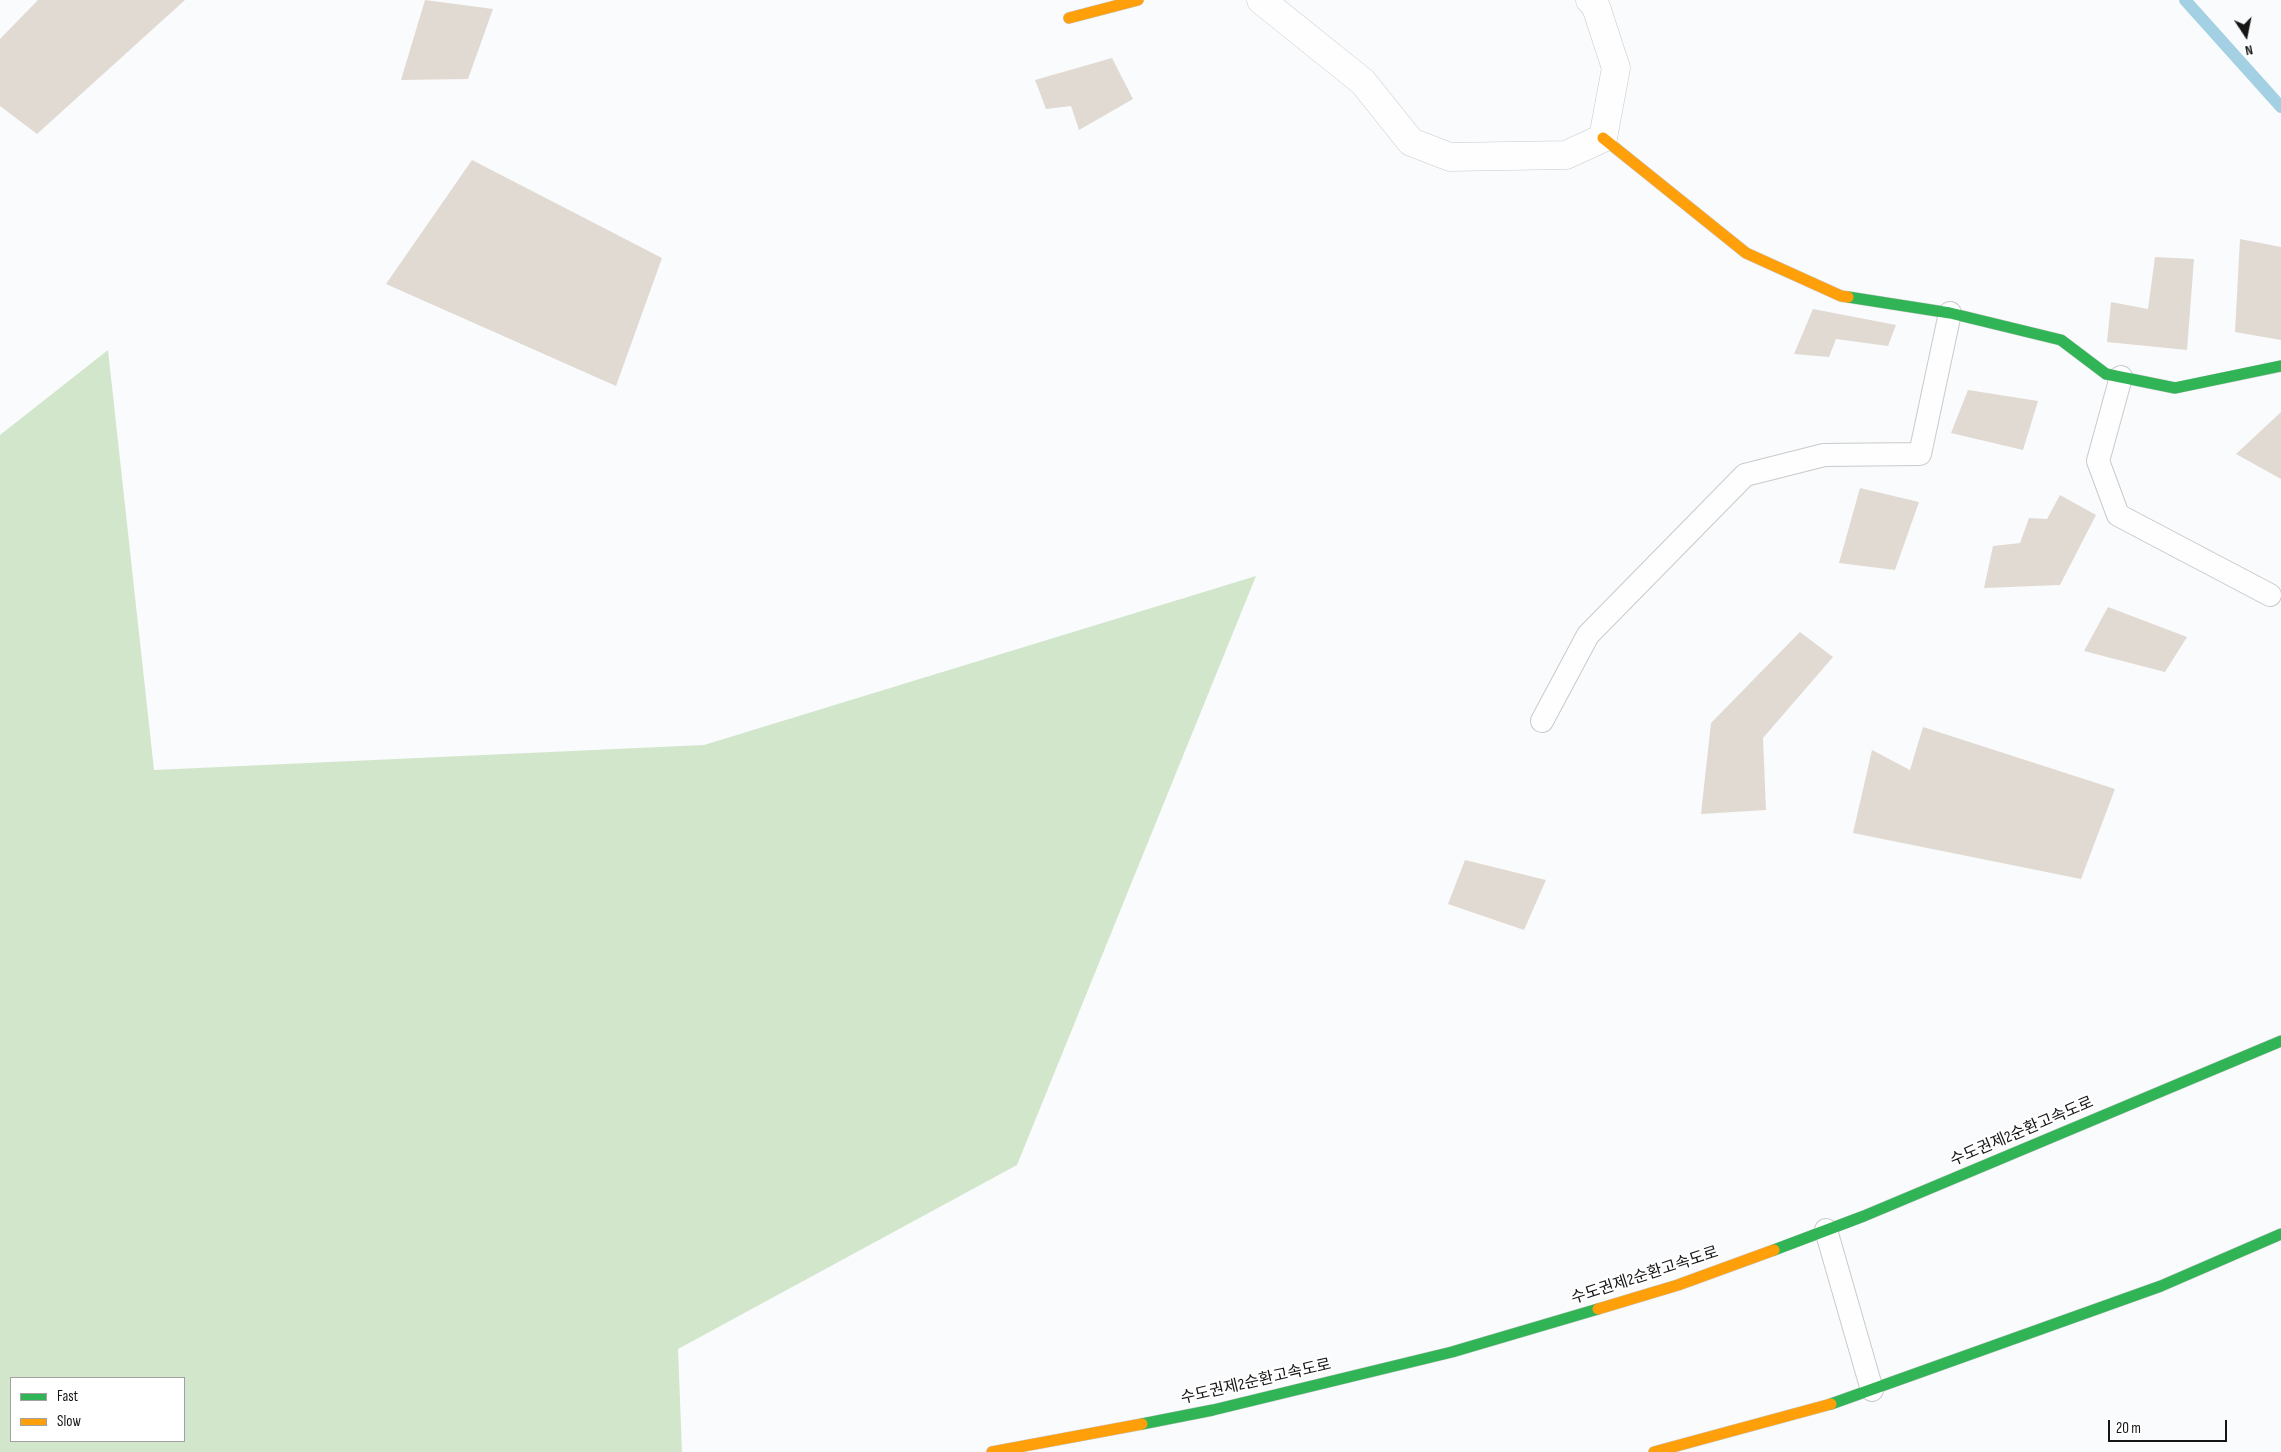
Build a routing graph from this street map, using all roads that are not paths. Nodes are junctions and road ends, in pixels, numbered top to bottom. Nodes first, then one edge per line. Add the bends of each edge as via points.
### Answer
1 (1138, 0) edge
2 (1261, 0) edge
3 (1590, 0) edge
4 (1069, 18) dead end
5 (1603, 138) junction
6 (1950, 313) junction
7 (2281, 366) edge
8 (2121, 377) junction
9 (2270, 595) dead end
10 (1542, 720) dead end
11 (2281, 1041) edge
12 (1826, 1230) junction
13 (2281, 1234) edge
14 (1872, 1390) junction
15 (992, 1452) edge
16 (1654, 1452) edge

1 - 4 main road
2 - 5 street via 1363,82 1411,142 1450,157 1566,155
3 - 5 street via 1596,7 1616,68
5 - 6 main road via 1746,253 1841,296
6 - 8 main road via 2061,340 2106,374
6 - 10 lane via 1920,454 1824,455 1745,475 1588,635
7 - 8 main road via 2175,388
8 - 9 lane via 2098,461 2118,515
11 - 12 main road, 수도권제2순환고속도로
12 - 14 lane
12 - 15 main road, 수도권제2순환고속도로 via 1678,1285 1452,1352 1213,1410
13 - 14 main road via 2161,1286
14 - 16 main road

